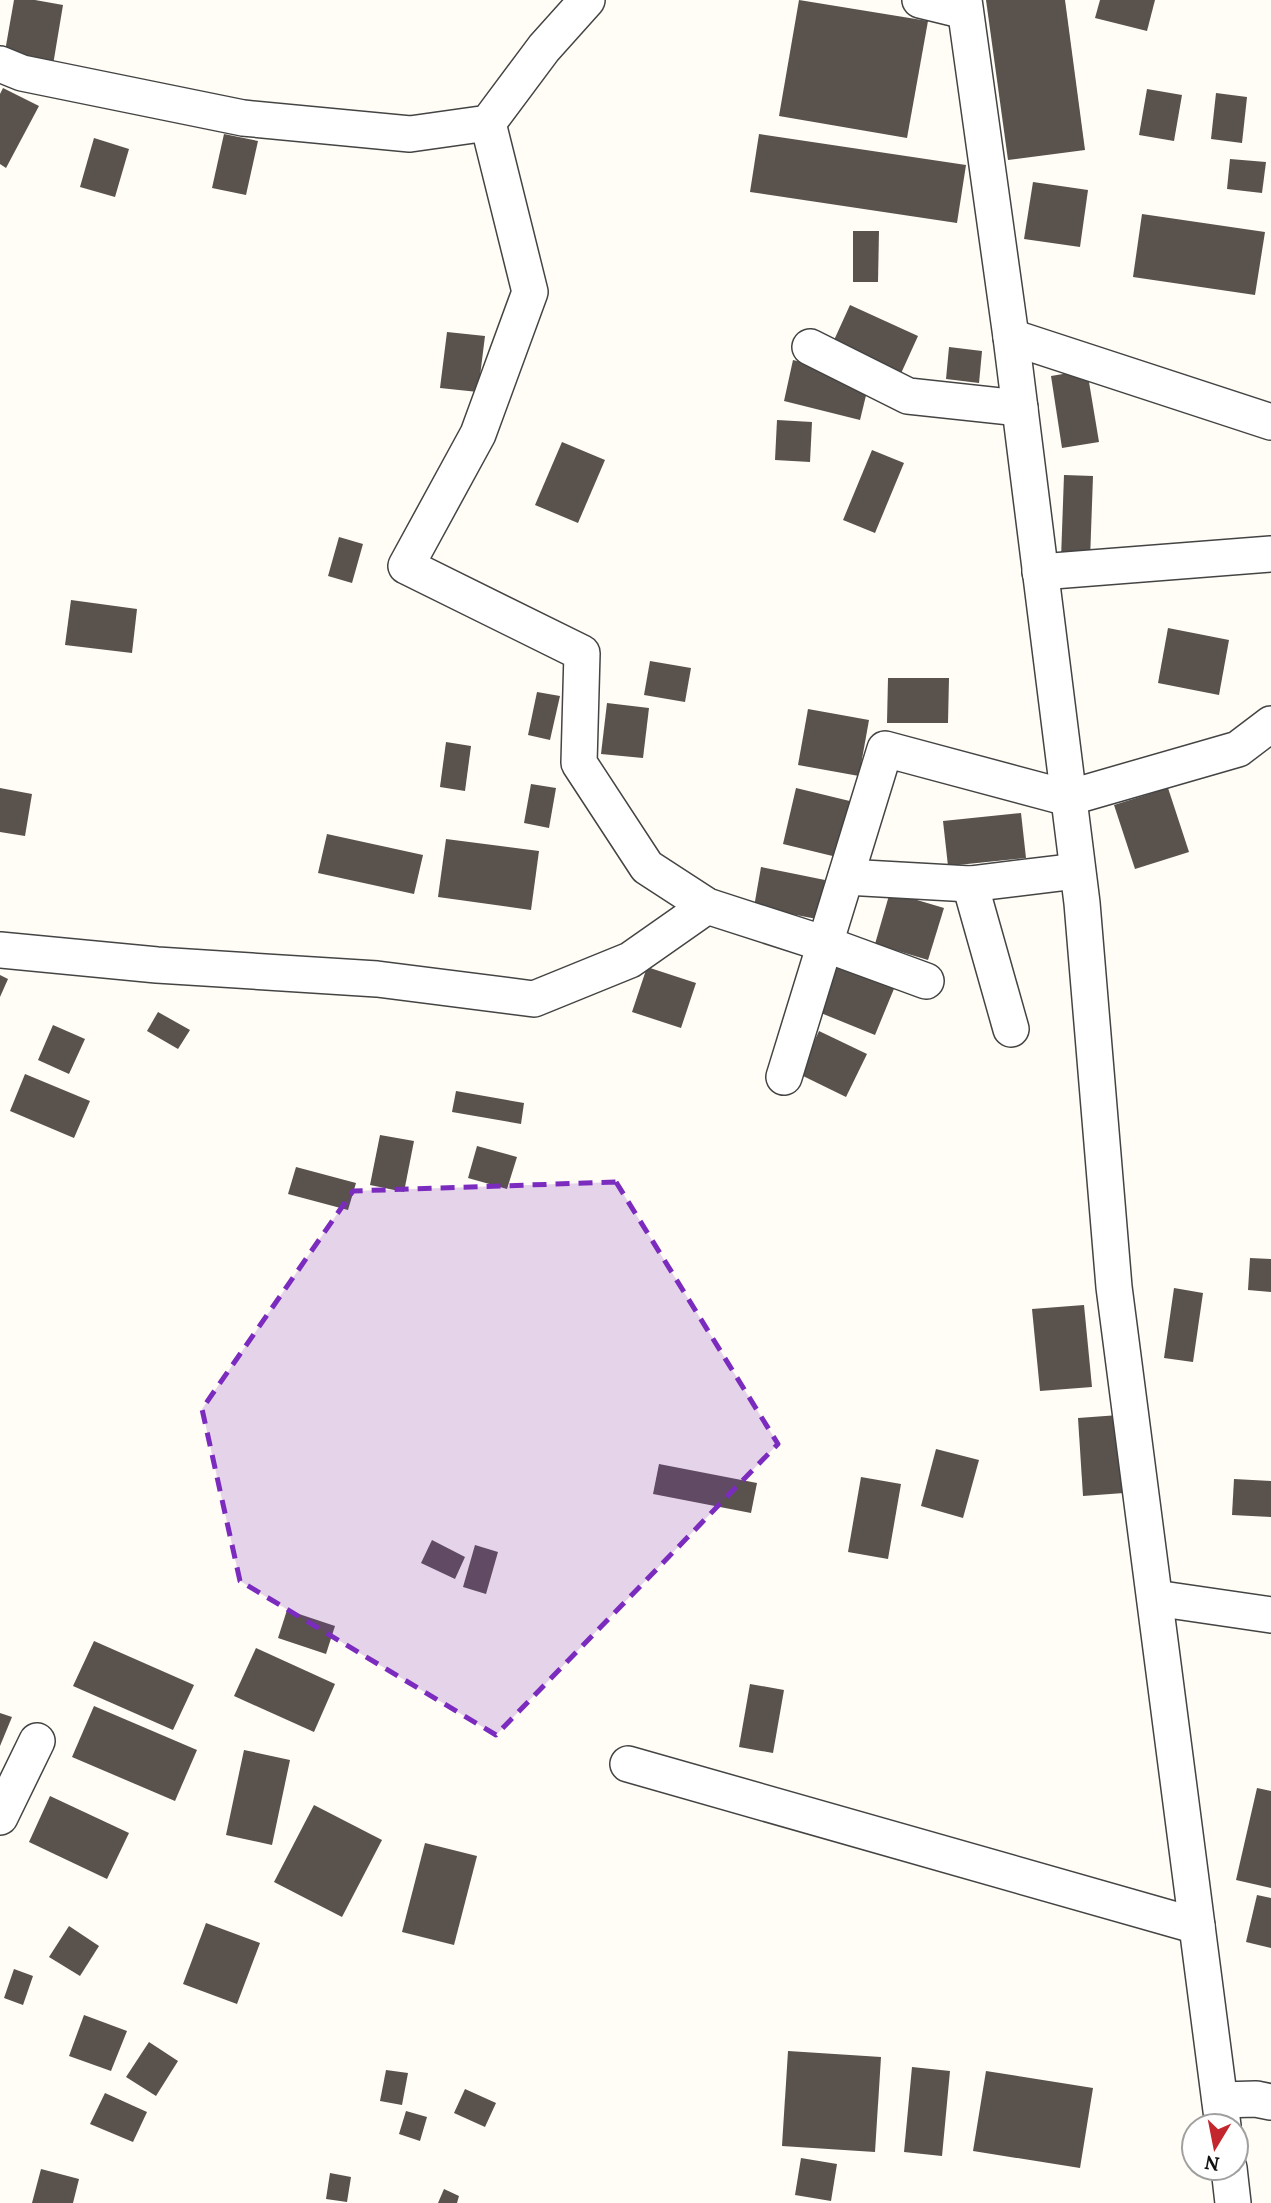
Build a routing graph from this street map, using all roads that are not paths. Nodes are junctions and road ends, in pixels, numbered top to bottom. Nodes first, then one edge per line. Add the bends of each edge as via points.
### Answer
1 (587, 0) edge
2 (920, 0) edge
3 (965, 5) edge
4 (0, 64) edge
5 (488, 123) junction
6 (1011, 337) junction
7 (810, 347) dead end
8 (1020, 408) junction
9 (1271, 422) edge
10 (1271, 554) edge
11 (1040, 572) junction
12 (1271, 724) edge
13 (1068, 798) junction
14 (846, 877) junction
15 (970, 884) junction
16 (1079, 887) junction
17 (707, 906) junction
18 (825, 944) junction
19 (0, 950) edge
20 (926, 981) dead end
21 (1011, 1029) dead end
22 (784, 1077) dead end
23 (1155, 1598) junction
24 (1271, 1615) edge
25 (37, 1741) dead end
26 (628, 1764) dead end
27 (0, 1817) edge
28 (1197, 1926) junction
29 (1271, 2102) edge
30 (1221, 2112) edge
31 (1224, 2112) edge
32 (1230, 2182) edge
33 (1233, 2203) edge

1 - 5 street
2 - 3 street
3 - 6 street
4 - 5 street via 22,73 243,118 410,134
5 - 17 street via 530,292 478,434 406,566 582,653 579,763 647,866
6 - 8 street
6 - 9 street
7 - 8 street via 908,396
8 - 11 street
10 - 11 street
11 - 13 street
12 - 13 street via 1238,749
13 - 14 street via 885,750
13 - 16 street
14 - 15 street
14 - 18 street
15 - 16 street
15 - 21 street
16 - 23 street via 1114,1287
17 - 18 street
17 - 19 street via 630,960 534,999 377,979
18 - 20 street
18 - 22 street
23 - 24 street
23 - 28 street
25 - 27 street
26 - 28 street
28 - 30 street
29 - 31 street via 1256,2099
32 - 33 street

